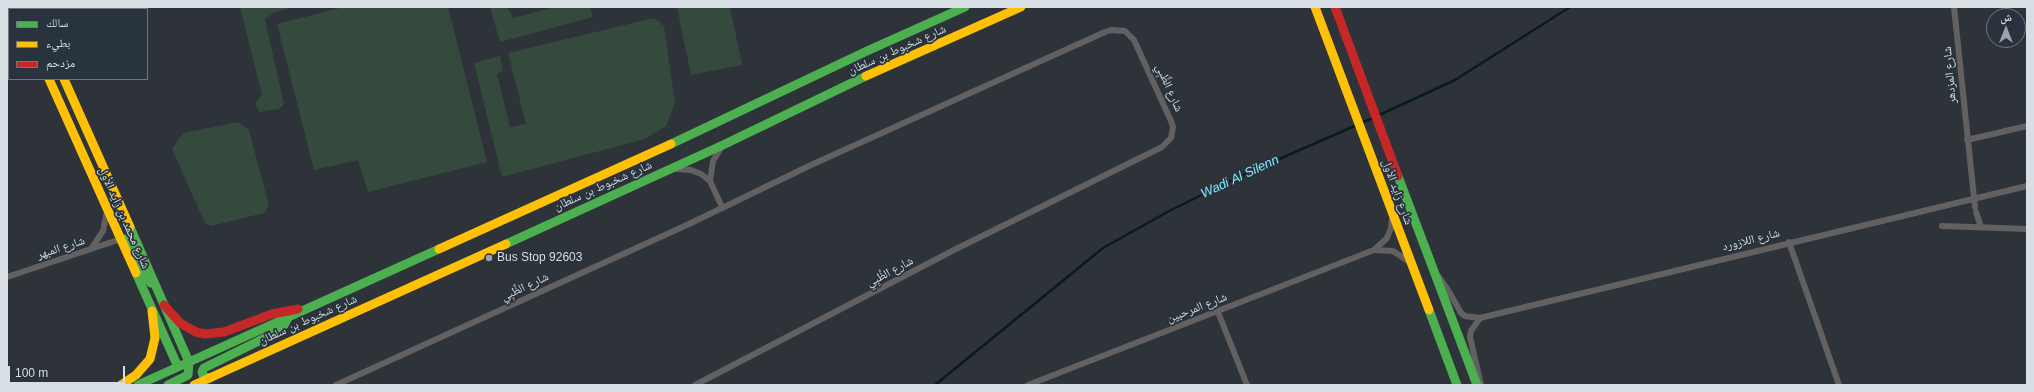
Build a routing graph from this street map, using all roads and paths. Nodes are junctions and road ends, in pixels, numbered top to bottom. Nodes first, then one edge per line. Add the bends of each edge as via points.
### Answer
1 (965, 7) edge
2 (1021, 7) edge
3 (1315, 7) edge
4 (1330, 7) edge
5 (1335, 7) edge
6 (1954, 7) edge
7 (1340, 20) junction
8 (49, 80) edge
9 (64, 80) edge
10 (2027, 126) edge
11 (1967, 140) junction
12 (724, 145) junction
13 (671, 169) junction
14 (710, 181) junction
15 (2027, 186) edge
16 (1973, 199) junction
17 (722, 207) junction
18 (107, 209) junction
19 (1392, 217) junction
20 (1942, 226) dead end
21 (1981, 227) junction
22 (2027, 229) edge
23 (121, 239) junction
24 (1789, 242) junction
25 (90, 249) junction
26 (1374, 250) junction
27 (1411, 265) junction
28 (1435, 273) junction
29 (7, 277) edge
30 (156, 285) junction
31 (164, 305) junction
32 (310, 308) junction
33 (152, 311) junction
34 (1218, 312) junction
35 (288, 318) junction
36 (1480, 318) junction
37 (188, 359) junction
38 (176, 363) junction
39 (188, 375) junction
40 (207, 379) junction
41 (121, 385) edge
42 (138, 385) edge
43 (168, 385) edge
44 (194, 385) edge
45 (336, 385) edge
46 (695, 385) edge
47 (1028, 385) edge
48 (1247, 385) edge
49 (1457, 385) edge
50 (1476, 385) edge
51 (1482, 385) edge
52 (1839, 385) edge

1 - 32 main road, شارع شخبوط بن سلطان via 873,48 716,124
2 - 12 main road, شارع شخبوط بن سلطان via 875,72
3 - 19 main road, شارع زايد الأول
4 - 7 main road
5 - 7 main road, شارع زايد الأول
6 - 11 street, شارع المزدهر
7 - 28 main road, شارع زايد الأول
8 - 18 main road, شارع محمد بن زايد الأول
9 - 30 main road, شارع محمد بن زايد الأول
10 - 11 street
11 - 16 street, شارع المزدهر
12 - 13 main road, شارع شخبوط بن سلطان
12 - 14 street via 713,162
13 - 14 street via 691,170
13 - 40 main road, شارع شخبوط بن سلطان
14 - 17 street
15 - 16 street, شارع اللازورد
16 - 21 street, شارع المزدهر
16 - 24 street, شارع اللازورد
17 - 45 street, شارع الظَّبِي
17 - 46 street, شارع الظَّبِي via 1112,30 1124,31 1134,40 1173,127 1170,138 1162,147 954,250
18 - 23 main road, شارع محمد بن زايد الأول
18 - 25 street via 103,231
19 - 26 street, شارع المرحبين via 1390,233
19 - 27 main road, شارع زايد الأول
20 - 21 street
21 - 22 street
23 - 25 street, شارع المبهر
23 - 30 main road via 130,239 145,276
23 - 33 main road, شارع محمد بن زايد الأول
24 - 36 street, شارع اللازورد
24 - 52 street
25 - 29 street, شارع المبهر
26 - 27 street, شارع المرحبين via 1394,251
26 - 34 street, شارع المرحبين
27 - 49 main road, شارع زايد الأول
28 - 36 street, شارع اللازورد via 1461,313
28 - 50 main road, شارع زايد الأول
30 - 31 main road, شارع محمد بن زايد الأول
31 - 32 main road via 188,328 214,334 281,312
31 - 37 main road, شارع محمد بن زايد الأول
32 - 35 main road, شارع شخبوط بن سلطان
33 - 38 main road, شارع محمد بن زايد الأول
33 - 41 main road via 155,338 150,359 136,375
34 - 47 street, شارع المرحبين
34 - 48 street
35 - 37 main road, شارع شخبوط بن سلطان
35 - 40 main road via 284,325 271,335 204,368 202,372
36 - 51 street via 1474,325 1470,337
37 - 38 main road, شارع شخبوط بن سلطان
37 - 39 main road
38 - 39 main road
38 - 42 main road, شارع شخبوط بن سلطان
39 - 40 main road
39 - 43 main road
40 - 44 main road, شارع شخبوط بن سلطان

